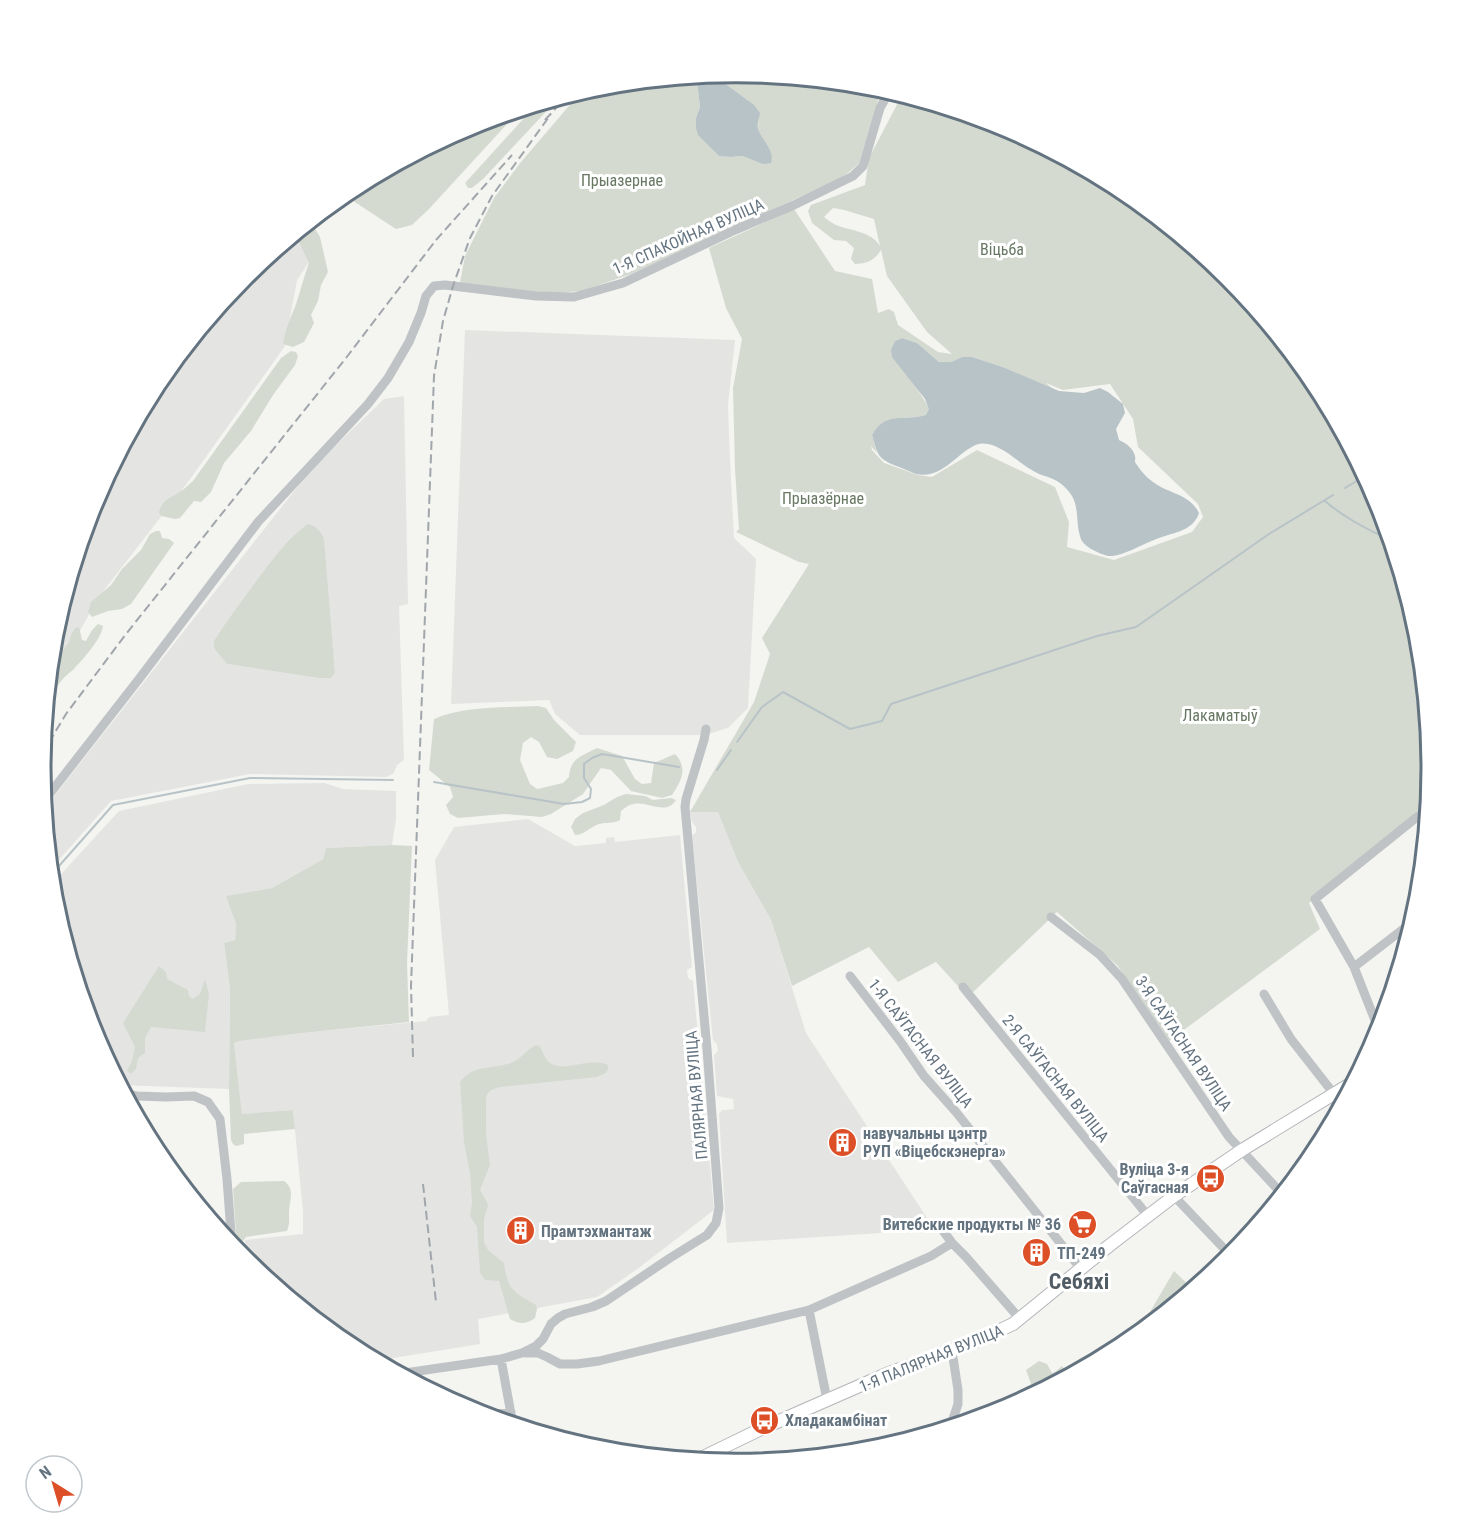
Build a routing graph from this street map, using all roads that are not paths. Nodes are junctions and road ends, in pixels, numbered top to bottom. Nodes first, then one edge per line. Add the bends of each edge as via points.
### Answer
1 (884, 100) edge
2 (706, 729) dead end
3 (51, 791) edge
4 (1421, 817) edge
5 (1051, 917) dead end
6 (1403, 929) edge
7 (1354, 967) junction
8 (850, 976) dead end
9 (963, 987) dead end
10 (1264, 994) dead end
11 (1374, 1020) edge
12 (134, 1096) edge
13 (1338, 1097) edge
14 (1337, 1099) edge
15 (1242, 1150) junction
16 (1278, 1189) edge
17 (1174, 1196) junction
18 (1148, 1216) junction
19 (939, 1225) dead end
20 (231, 1231) edge
21 (952, 1243) junction
22 (1225, 1250) edge
23 (1081, 1269) junction
24 (809, 1310) junction
25 (1020, 1320) junction
26 (952, 1351) junction
27 (522, 1353) junction
28 (501, 1359) junction
29 (411, 1372) edge
30 (827, 1400) junction
31 (511, 1412) junction
32 (503, 1413) edge
33 (512, 1416) edge
34 (954, 1419) edge
35 (711, 1453) edge

1 - 3 street, 1-Я СПАКОЙНАЯ ВУЛІЦА via 863,166 853,176 622,283 574,297 434,286 388,378 258,522
2 - 27 street, ПАЛЯРНАЯ ВУЛІЦА via 685,807 719,1215 707,1235 606,1301 558,1318 536,1346
4 - 7 street via 1315,899
5 - 15 street, 3-Я САЎГАСНАЯ ВУЛІЦА via 1100,955 1122,979
6 - 7 street
7 - 11 street
8 - 23 street, 1-Я САЎГАСНАЯ ВУЛІЦА via 924,1076
9 - 18 street, 2-Я САЎГАСНАЯ ВУЛІЦА
10 - 13 street via 1291,1039
12 - 20 street via 194,1096 208,1102 220,1119
14 - 15 street, 1-Я ПАЛЯРНАЯ ВУЛІЦА
15 - 16 street, 3-Я САЎГАСНАЯ ВУЛІЦА
15 - 17 street, 1-Я ПАЛЯРНАЯ ВУЛІЦА
17 - 18 street, 1-Я ПАЛЯРНАЯ ВУЛІЦА
17 - 22 street
18 - 23 street, 1-Я ПАЛЯРНАЯ ВУЛІЦА
19 - 21 street
21 - 24 street, ПАЛЯРНАЯ ВУЛІЦА
21 - 25 street
23 - 25 street, 1-Я ПАЛЯРНАЯ ВУЛІЦА
24 - 27 street, ПАЛЯРНАЯ ВУЛІЦА via 599,1361 560,1364 538,1353
24 - 30 street
25 - 26 street, 1-Я ПАЛЯРНАЯ ВУЛІЦА
26 - 30 street, 1-Я ПАЛЯРНАЯ ВУЛІЦА
26 - 34 street via 958,1390
27 - 28 street, ПАЛЯРНАЯ ВУЛІЦА
28 - 29 street, ПАЛЯРНАЯ ВУЛІЦА
28 - 31 street
30 - 35 street, 1-Я ПАЛЯРНАЯ ВУЛІЦА
31 - 32 street
31 - 33 street

